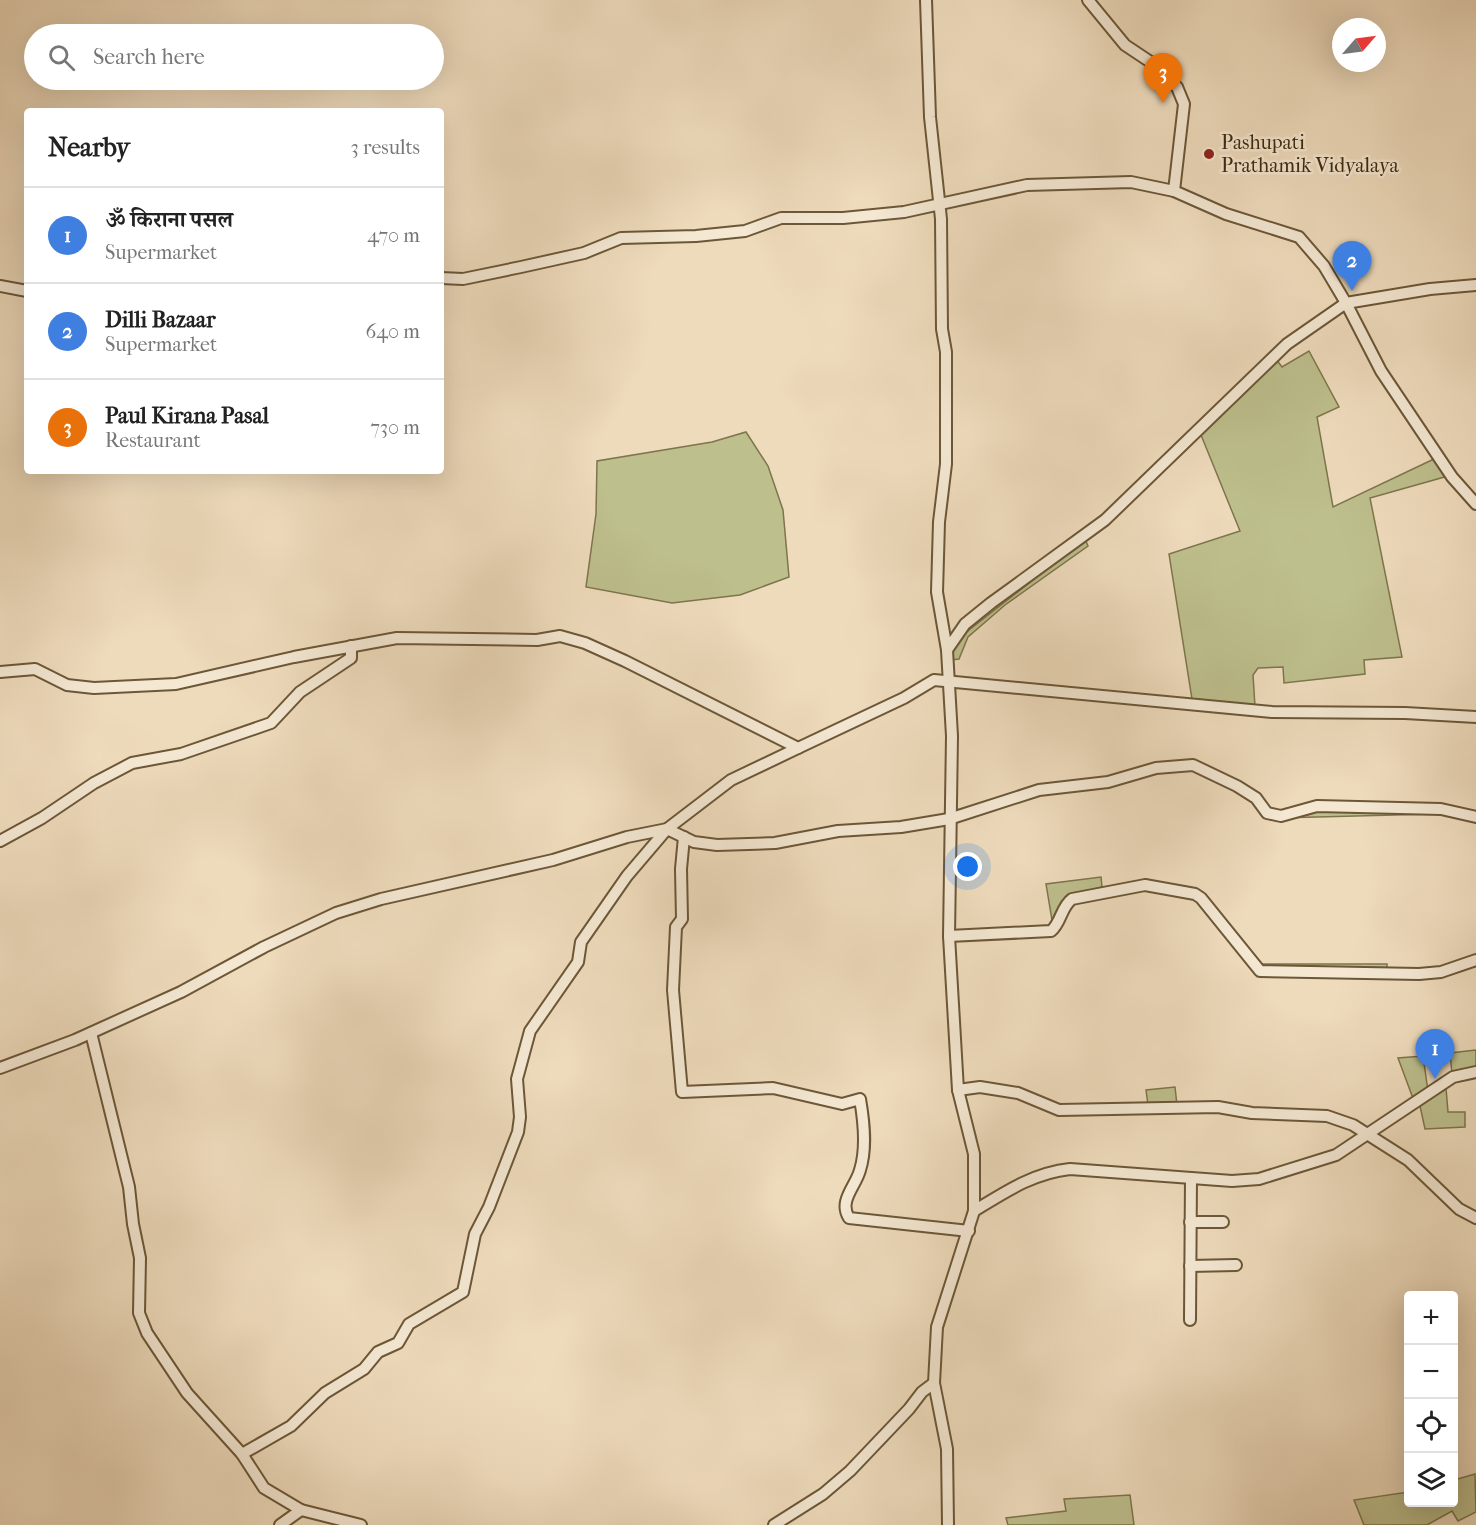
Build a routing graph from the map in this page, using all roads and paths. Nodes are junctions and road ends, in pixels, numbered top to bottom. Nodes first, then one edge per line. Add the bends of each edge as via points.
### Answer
1 (926, 0) edge
2 (1088, 0) edge
3 (1174, 190) junction
4 (939, 203) junction
5 (444, 278) edge
6 (1476, 285) edge
7 (0, 286) edge
8 (24, 290) edge
9 (1346, 303) junction
10 (1476, 504) edge
11 (351, 646) junction
12 (947, 650) junction
13 (0, 672) edge
14 (950, 682) junction
15 (1476, 717) edge
16 (798, 748) junction
17 (1476, 817) edge
18 (949, 819) junction
19 (667, 829) junction
20 (684, 837) junction
21 (0, 842) edge
22 (949, 936) junction
23 (1476, 960) edge
24 (91, 1033) junction
25 (0, 1068) edge
26 (1476, 1072) edge
27 (958, 1090) junction
28 (1367, 1135) junction
29 (1191, 1178) junction
30 (974, 1211) junction
31 (1476, 1218) edge
32 (1190, 1222) junction
33 (1223, 1222) dead end
34 (969, 1231) junction
35 (1236, 1265) dead end
36 (1190, 1266) junction
37 (1190, 1320) dead end
38 (934, 1383) junction
39 (242, 1454) junction
40 (301, 1510) junction
41 (280, 1525) edge
42 (361, 1525) edge
43 (774, 1525) edge
44 (948, 1525) edge

1 - 4 street via 930,117
2 - 3 street via 1125,45 1158,67 1177,87 1184,104
3 - 4 street via 1131,182 1027,185
3 - 9 street via 1226,214 1299,237 1324,266
4 - 5 street via 904,212 843,218 781,218 745,231 621,238 584,254 463,279
4 - 12 street via 946,352 946,464 937,592
6 - 9 street
7 - 8 street
9 - 10 street via 1381,371 1452,477
9 - 12 street via 1287,344 1105,520 965,624
11 - 13 street via 176,684 94,688 67,685 35,669
11 - 16 street via 397,638 537,640 560,636 625,661
11 - 21 street via 351,658 300,692 271,723 181,754 132,763
12 - 14 street
14 - 15 street via 1272,712 1405,712
14 - 16 street via 934,680
14 - 18 street
16 - 19 street via 731,780
17 - 18 street via 1441,809 1317,806 1281,816 1267,813 1256,798 1193,765 1039,790
18 - 20 street via 838,831 775,843 717,845
18 - 22 street
19 - 20 street
19 - 24 street via 553,860 381,899 336,914
19 - 39 street via 627,876 581,942 578,962 530,1032 517,1079 518,1132 475,1234 463,1292 409,1324 398,1343 378,1352 364,1369 325,1393 291,1426
20 - 34 street via 682,919 676,927 672,990 682,1092 773,1088 842,1104 860,1099 864,1143 861,1170 848,1192 845,1212 849,1218
22 - 23 street via 1051,931 1072,899 1145,885 1201,898 1260,972 1419,974 1440,972
22 - 27 street
24 - 25 street
24 - 39 street via 129,1187 140,1258 139,1314 157,1350 188,1393
26 - 28 street via 1453,1077
27 - 28 street via 980,1087 1018,1093 1059,1110 1218,1107 1252,1113 1328,1116
27 - 30 street via 974,1154
28 - 29 street via 1335,1155 1259,1179
28 - 31 street via 1408,1160 1459,1209
29 - 30 street via 1053,1171 1020,1183
29 - 32 street
30 - 34 street
32 - 33 street
32 - 36 street
34 - 38 street via 937,1327
35 - 36 street
36 - 37 street
38 - 43 street via 850,1471 823,1494
38 - 44 street via 946,1449
39 - 40 street via 264,1488
40 - 41 street
40 - 42 street

